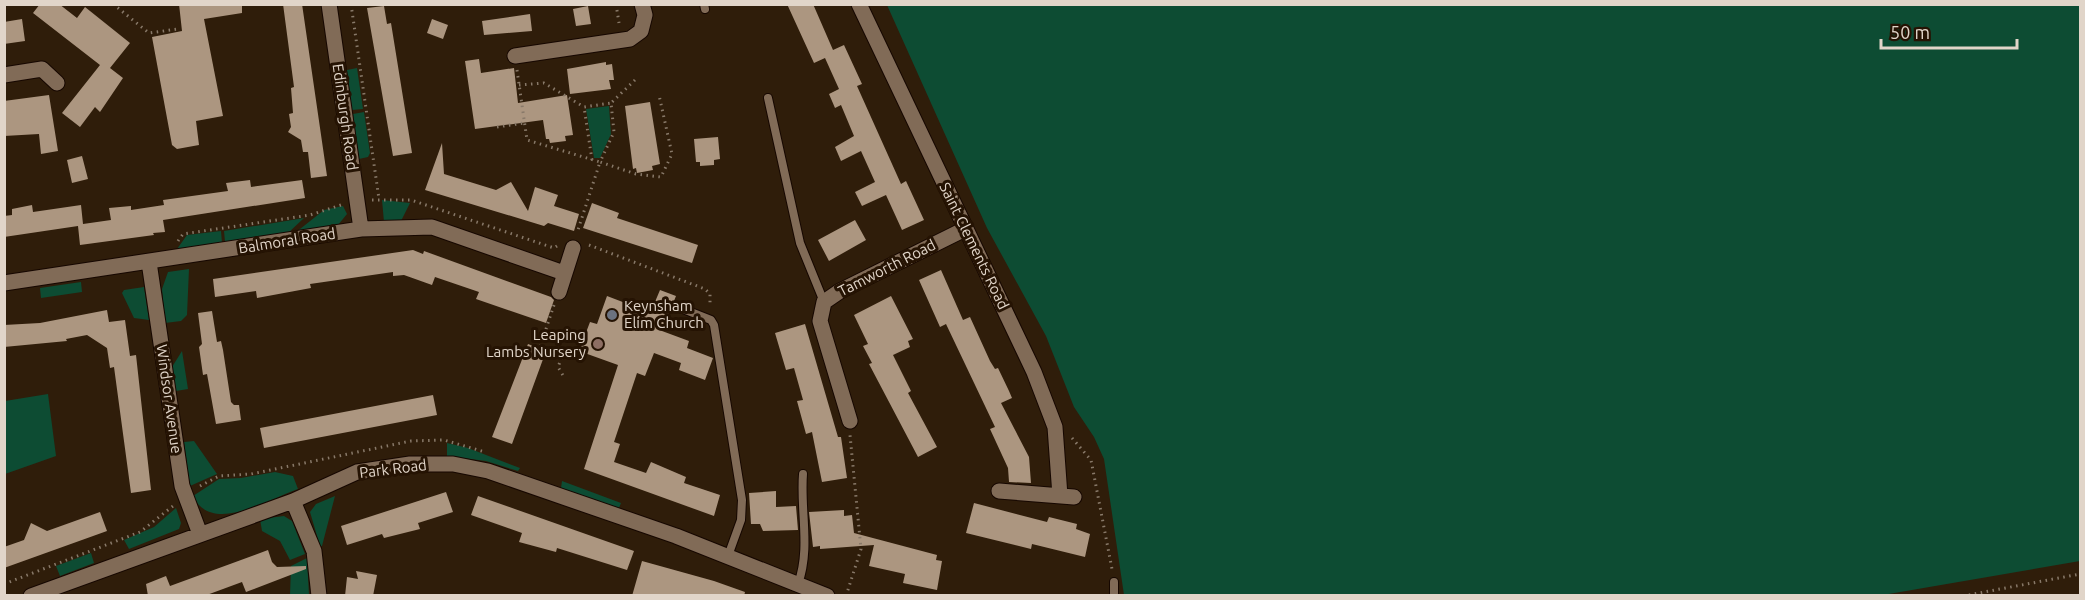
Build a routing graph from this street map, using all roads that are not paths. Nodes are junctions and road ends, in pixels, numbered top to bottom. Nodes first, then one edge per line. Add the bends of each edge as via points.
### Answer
1 (329, 4) edge
2 (642, 4) edge
3 (859, 4) edge
4 (515, 56) road end
5 (4, 75) edge
6 (57, 83) dead end
7 (768, 98) dead end
8 (361, 229) junction
9 (965, 229) junction
10 (573, 248) road end
11 (149, 262) junction
12 (564, 273) junction
13 (4, 283) edge
14 (559, 292) road end
15 (824, 302) junction
16 (678, 307) dead end
17 (850, 421) road end
18 (803, 474) dead end
19 (999, 491) dead end
20 (293, 501) junction
21 (200, 534) junction
22 (728, 556) junction
23 (1114, 582) road end
24 (798, 584) junction
25 (31, 596) edge
26 (319, 596) edge
27 (826, 596) edge
28 (1114, 596) edge

1 - 8 street, Edinburgh Road
2 - 4 street via 645,15 641,31 630,39
3 - 9 street, Saint Clements Road
5 - 6 street via 42,69
7 - 15 lane via 800,243
8 - 11 street, Balmoral Road
8 - 12 street, Balmoral Road via 432,227
9 - 15 street, Tamworth Road
9 - 19 street, Saint Clements Road via 1034,372 1055,427 1067,497
10 - 12 street
11 - 13 street, Balmoral Road
11 - 21 street, Windsor Avenue via 185,497
12 - 14 street
15 - 17 street, Tamworth Road via 820,321
16 - 22 lane via 711,320 714,325 742,500 741,520
18 - 24 lane via 806,556
20 - 21 street, Park Road
20 - 22 street, Park Road via 357,472 410,464 453,464 498,474
20 - 26 street via 314,551
21 - 25 street, Park Road
22 - 24 street, Park Road
23 - 28 lane
24 - 27 street, Park Road

